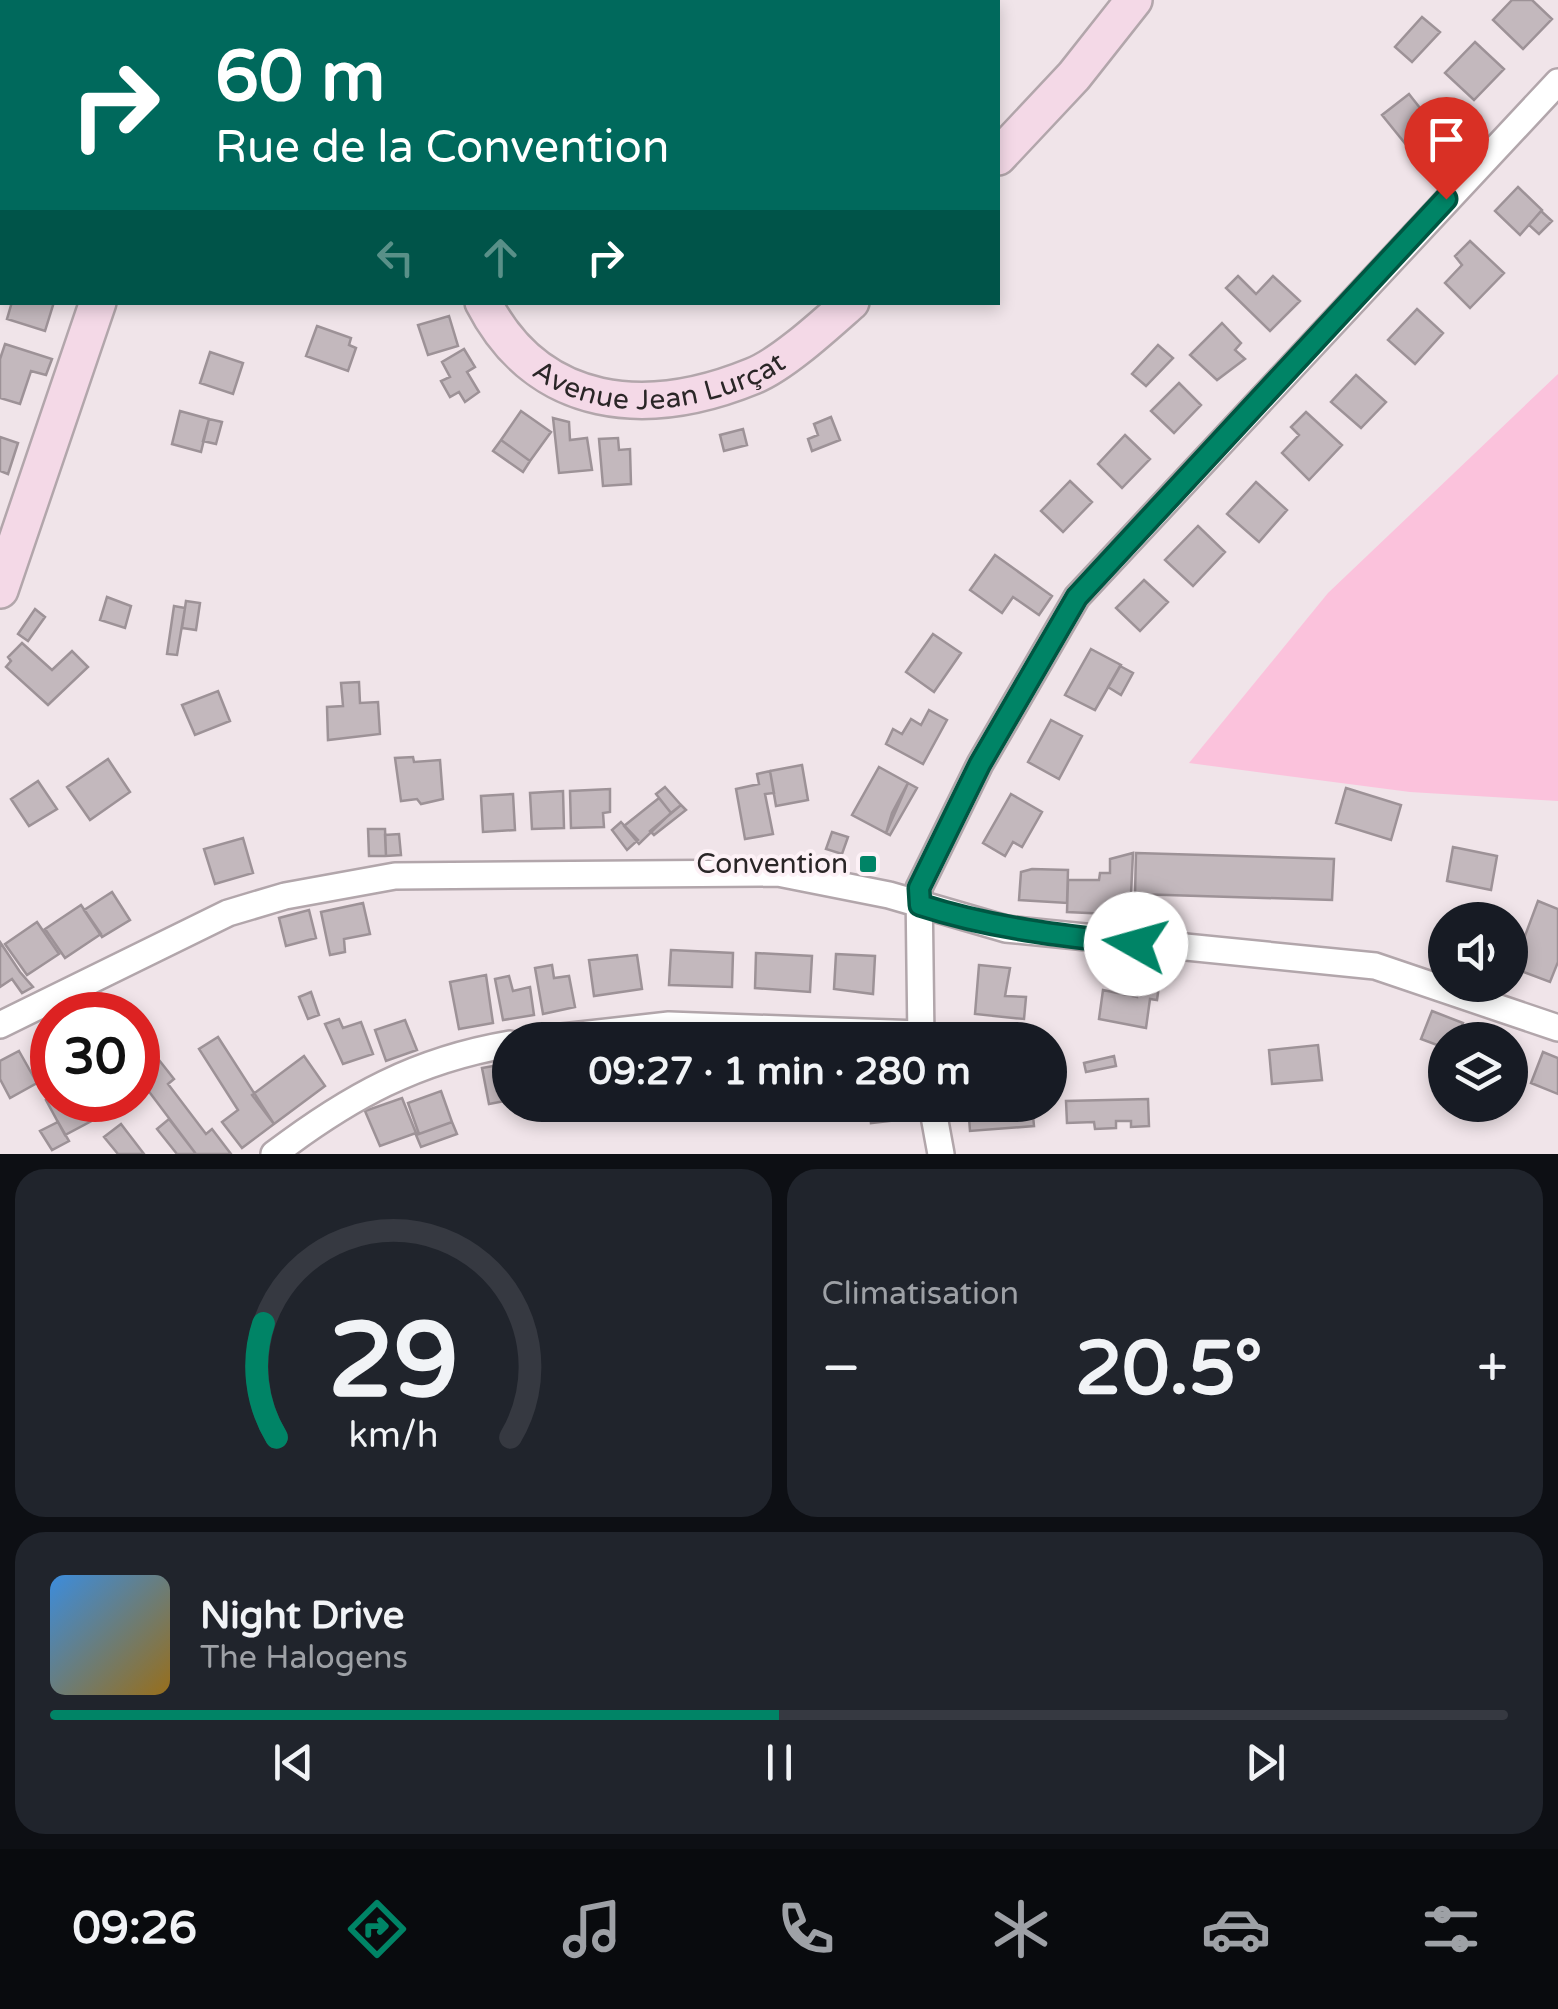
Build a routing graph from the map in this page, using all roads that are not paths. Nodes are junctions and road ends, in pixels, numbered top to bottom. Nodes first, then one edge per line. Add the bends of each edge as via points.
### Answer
1 (1134, 0) edge
2 (1558, 82) edge
3 (1000, 155) edge
4 (97, 305) edge
5 (485, 305) edge
6 (846, 305) edge
7 (10, 529) edge
8 (0, 590) edge
9 (920, 905) junction
10 (920, 1022) edge
11 (0, 1025) edge
12 (1558, 1028) edge
13 (492, 1047) edge
14 (935, 1122) edge
15 (274, 1154) edge
16 (941, 1154) edge

1 - 3 main road
2 - 9 street via 1077,597 980,764 919,888
4 - 7 main road
5 - 6 main road, Avenue Jean Lurçat via 501,336 530,366 559,385 625,401 664,400 756,376
7 - 8 main road
9 - 10 street
9 - 11 street via 778,873 395,876 228,913
9 - 12 street via 1006,929 1376,966
13 - 15 street via 366,1090
14 - 16 street

